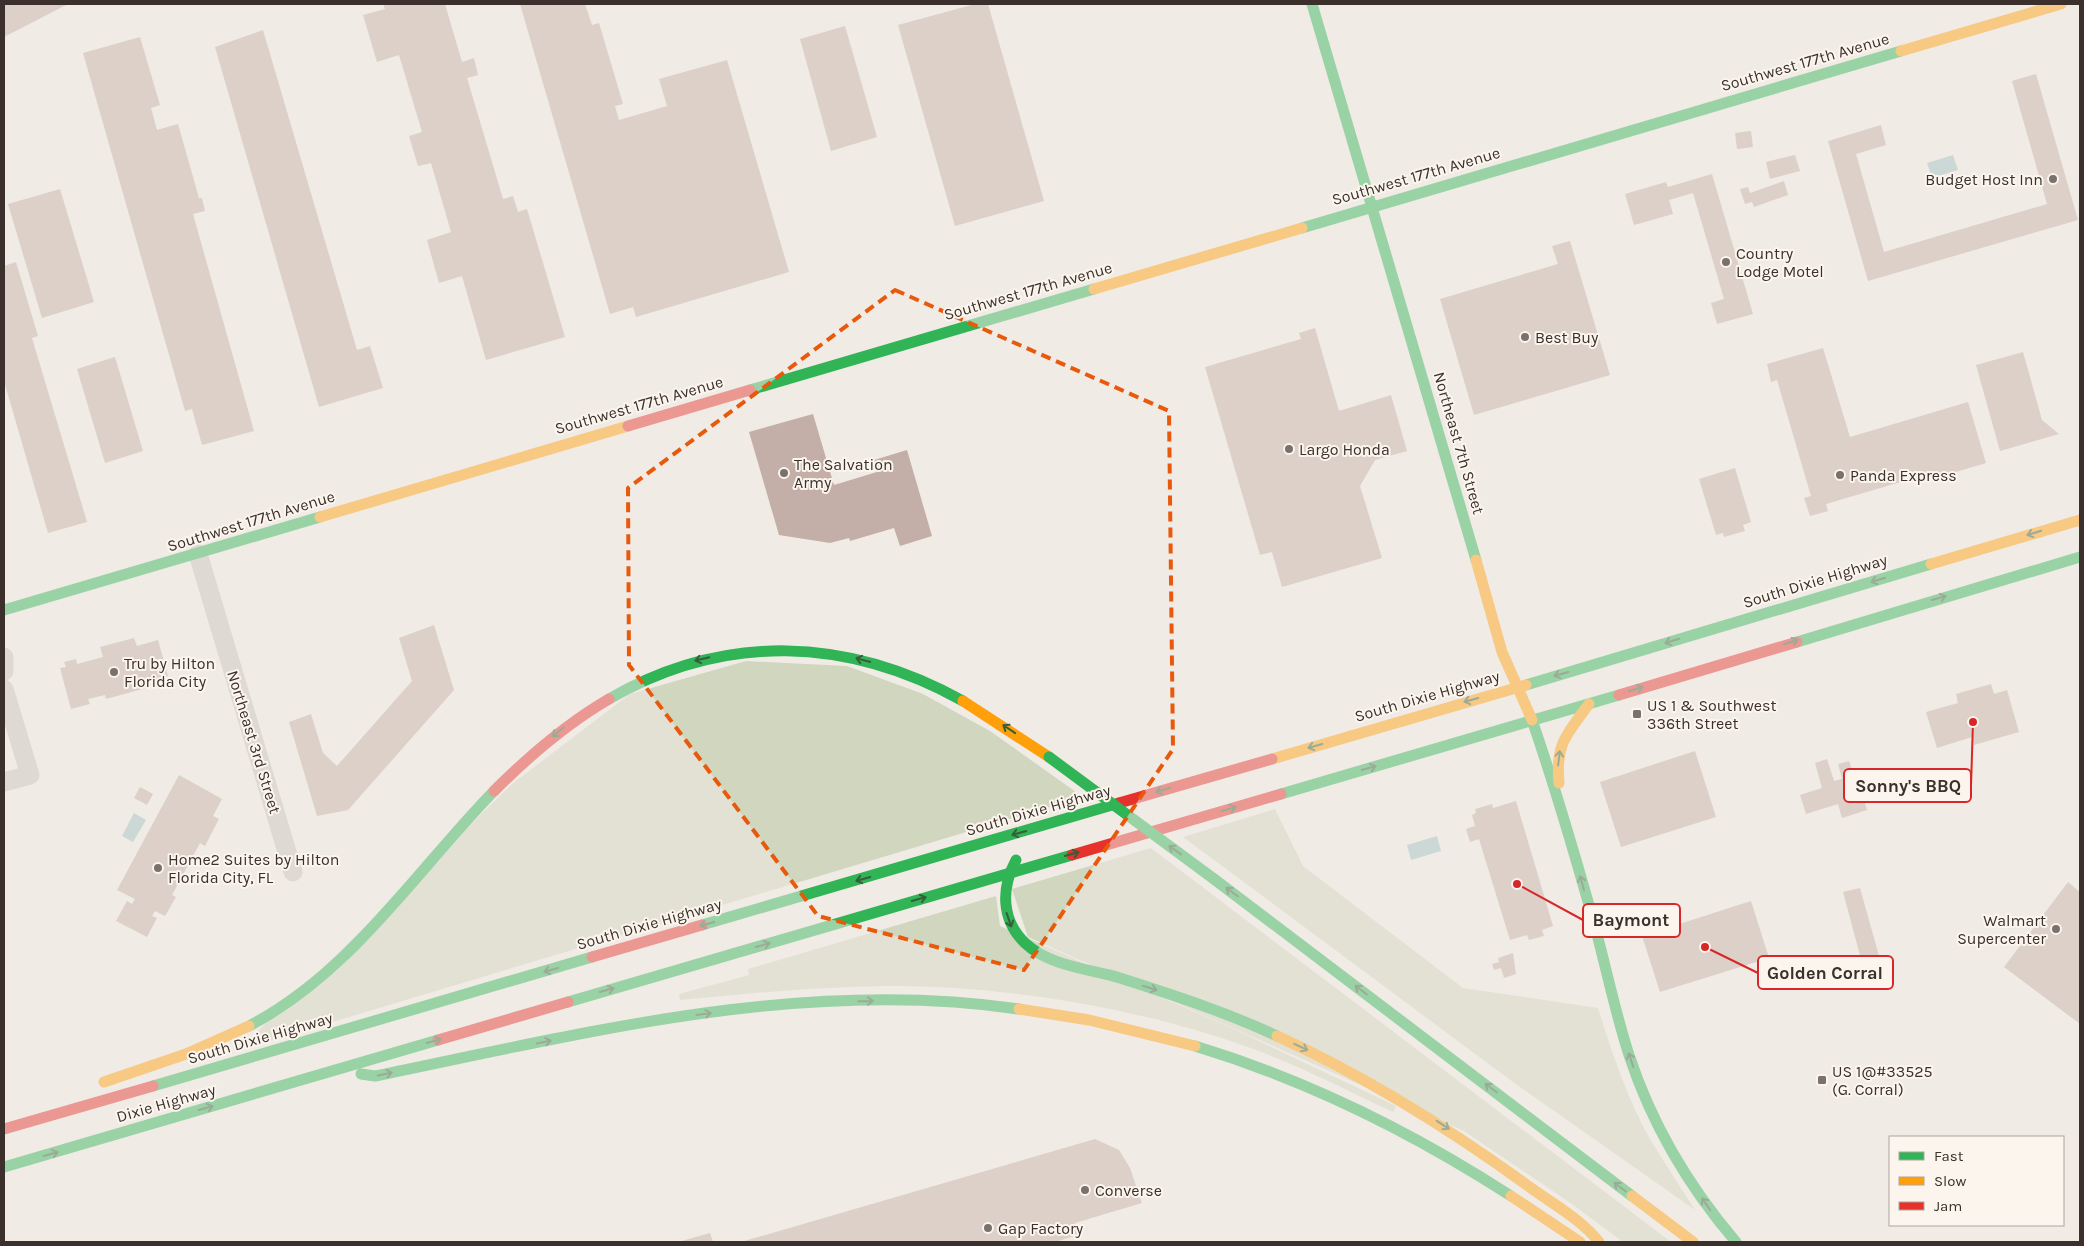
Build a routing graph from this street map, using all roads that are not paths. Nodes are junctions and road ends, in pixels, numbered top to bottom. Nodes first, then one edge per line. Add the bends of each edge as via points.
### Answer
1 (1312, 4) edge
2 (2062, 4) edge
3 (1372, 207) junction
4 (2080, 520) edge
5 (198, 554) junction
6 (2080, 557) edge
7 (4, 610) edge
8 (4, 657) edge
9 (4, 671) edge
10 (1518, 687) junction
11 (4, 689) edge
12 (1589, 704) junction
13 (1532, 720) junction
14 (4, 782) edge
15 (1560, 807) junction
16 (1082, 814) junction
17 (1040, 838) dead end
18 (1022, 851) dead end
19 (292, 872) dead end
20 (1009, 872) junction
21 (337, 1070) junction
22 (94, 1085) dead end
23 (4, 1130) edge
24 (4, 1167) edge
25 (1580, 1242) edge
26 (1599, 1242) edge
27 (1693, 1242) edge
28 (1736, 1242) edge

1 - 3 main road, Northeast 7th Street
2 - 3 main road, Southwest 177th Avenue
3 - 5 main road, Southwest 177th Avenue
3 - 10 main road, Northeast 7th Street via 1502,652
4 -> 10 main road, South Dixie Highway
5 - 7 main road, Southwest 177th Avenue
5 - 19 street, Northeast 3rd Street
12 -> 6 main road
8 - 9 street
10 - 13 main road, Northeast 7th Street
10 -> 16 main road, South Dixie Highway
11 - 14 street via 30,774
12 - 13 main road
15 -> 12 main road via 1557,762 1560,747 1568,730
13 - 15 main road, Northeast 7th Street
20 -> 13 main road
28 -> 15 main road via 1678,1162 1636,1074
16 - 17 main road
16 -> 23 main road, South Dixie Highway
18 - 20 main road
21 -> 20 main road
20 -> 26 main road via 1004,896 1008,918 1018,937 1036,951 1175,996 1312,1051 1394,1095 1462,1137 1592,1233
24 -> 21 main road, Dixie Highway
21 -> 25 main road via 375,1076 644,1023 788,1005 919,1001 1027,1010 1134,1029 1194,1045 1310,1087 1421,1141 1500,1188
27 -> 22 main road, bridge via 1214,879 999,722 951,694 907,674 859,659 817,651 778,650 725,655 643,679 604,700 546,742 505,779 347,954 293,1000 222,1041

